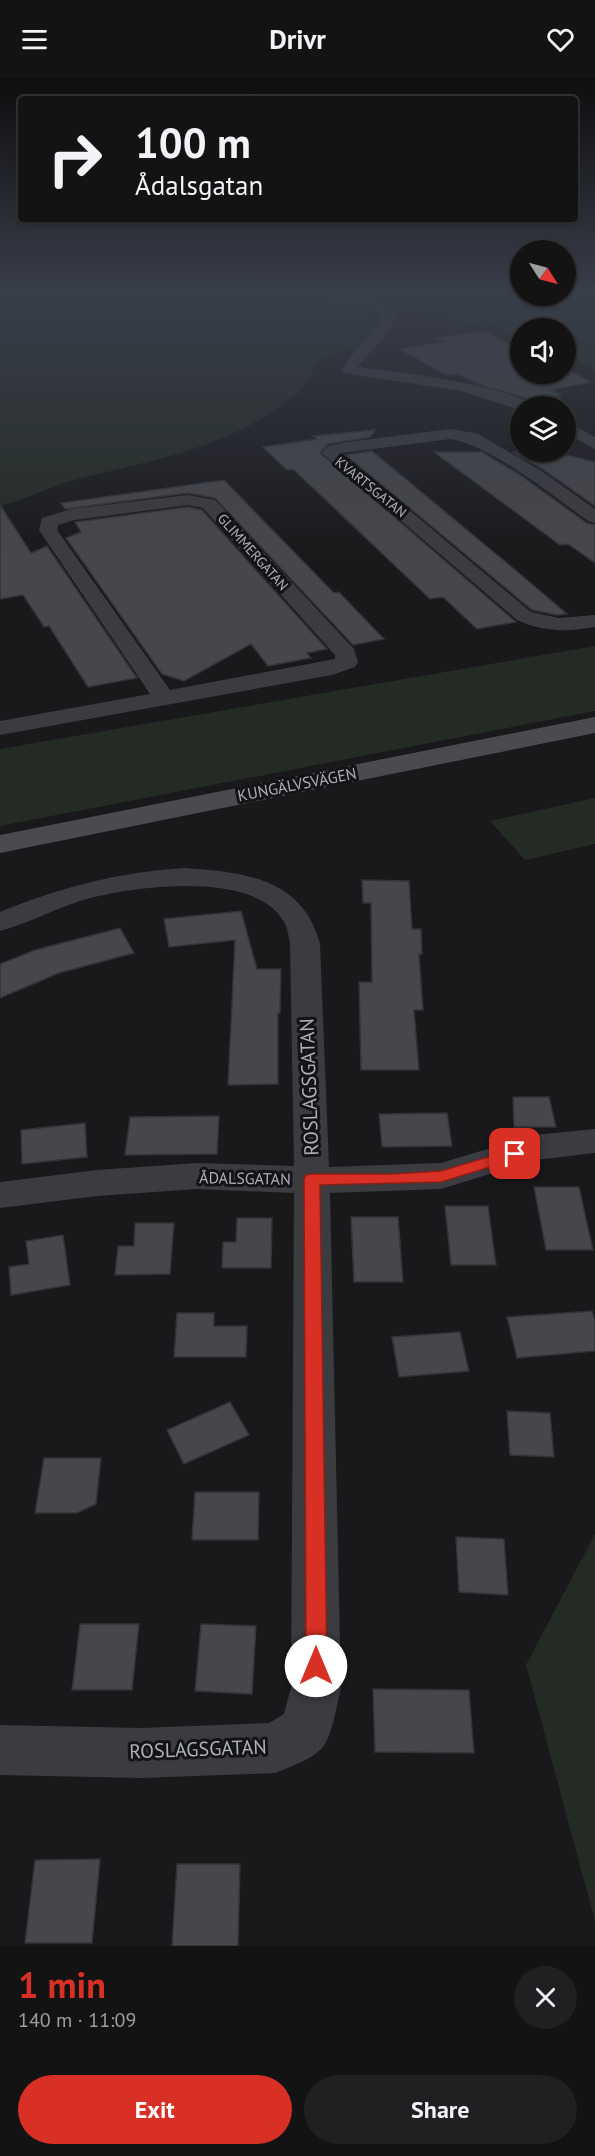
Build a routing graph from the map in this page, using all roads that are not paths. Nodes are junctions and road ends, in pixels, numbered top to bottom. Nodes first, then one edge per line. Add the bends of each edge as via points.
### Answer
1 (436, 382) edge
2 (510, 401) edge
3 (576, 432) edge
4 (595, 444) edge
5 (595, 517) edge
6 (595, 621) edge
7 (165, 698) junction
8 (595, 726) edge
9 (0, 728) edge
10 (0, 844) edge
11 (0, 922) edge
12 (595, 1141) edge
13 (312, 1179) junction
14 (0, 1195) edge
15 (0, 1750) edge

1 - 2 street
3 - 4 street
5 - 6 street, KVARTSGATAN via 534,474 465,435 348,447 330,453 524,616 558,626
7 - 7 street, GLIMMERGATAN via 48,530 49,522 71,515 170,502 209,504 346,654 347,662 332,668
7 - 9 street, GLIMMERGATAN
8 - 10 main road, KUNGÄLVSVÄGEN
11 - 13 street, ROSLAGSGATAN via 57,899 111,885 158,879 202,877 239,883 265,891 289,908 300,923 305,944
12 - 13 street, ÅDALSGATAN via 534,1148 441,1176
13 - 14 street, ÅDALSGATAN via 196,1176
13 - 15 street, ROSLAGSGATAN via 316,1688 305,1730 275,1748 141,1753

